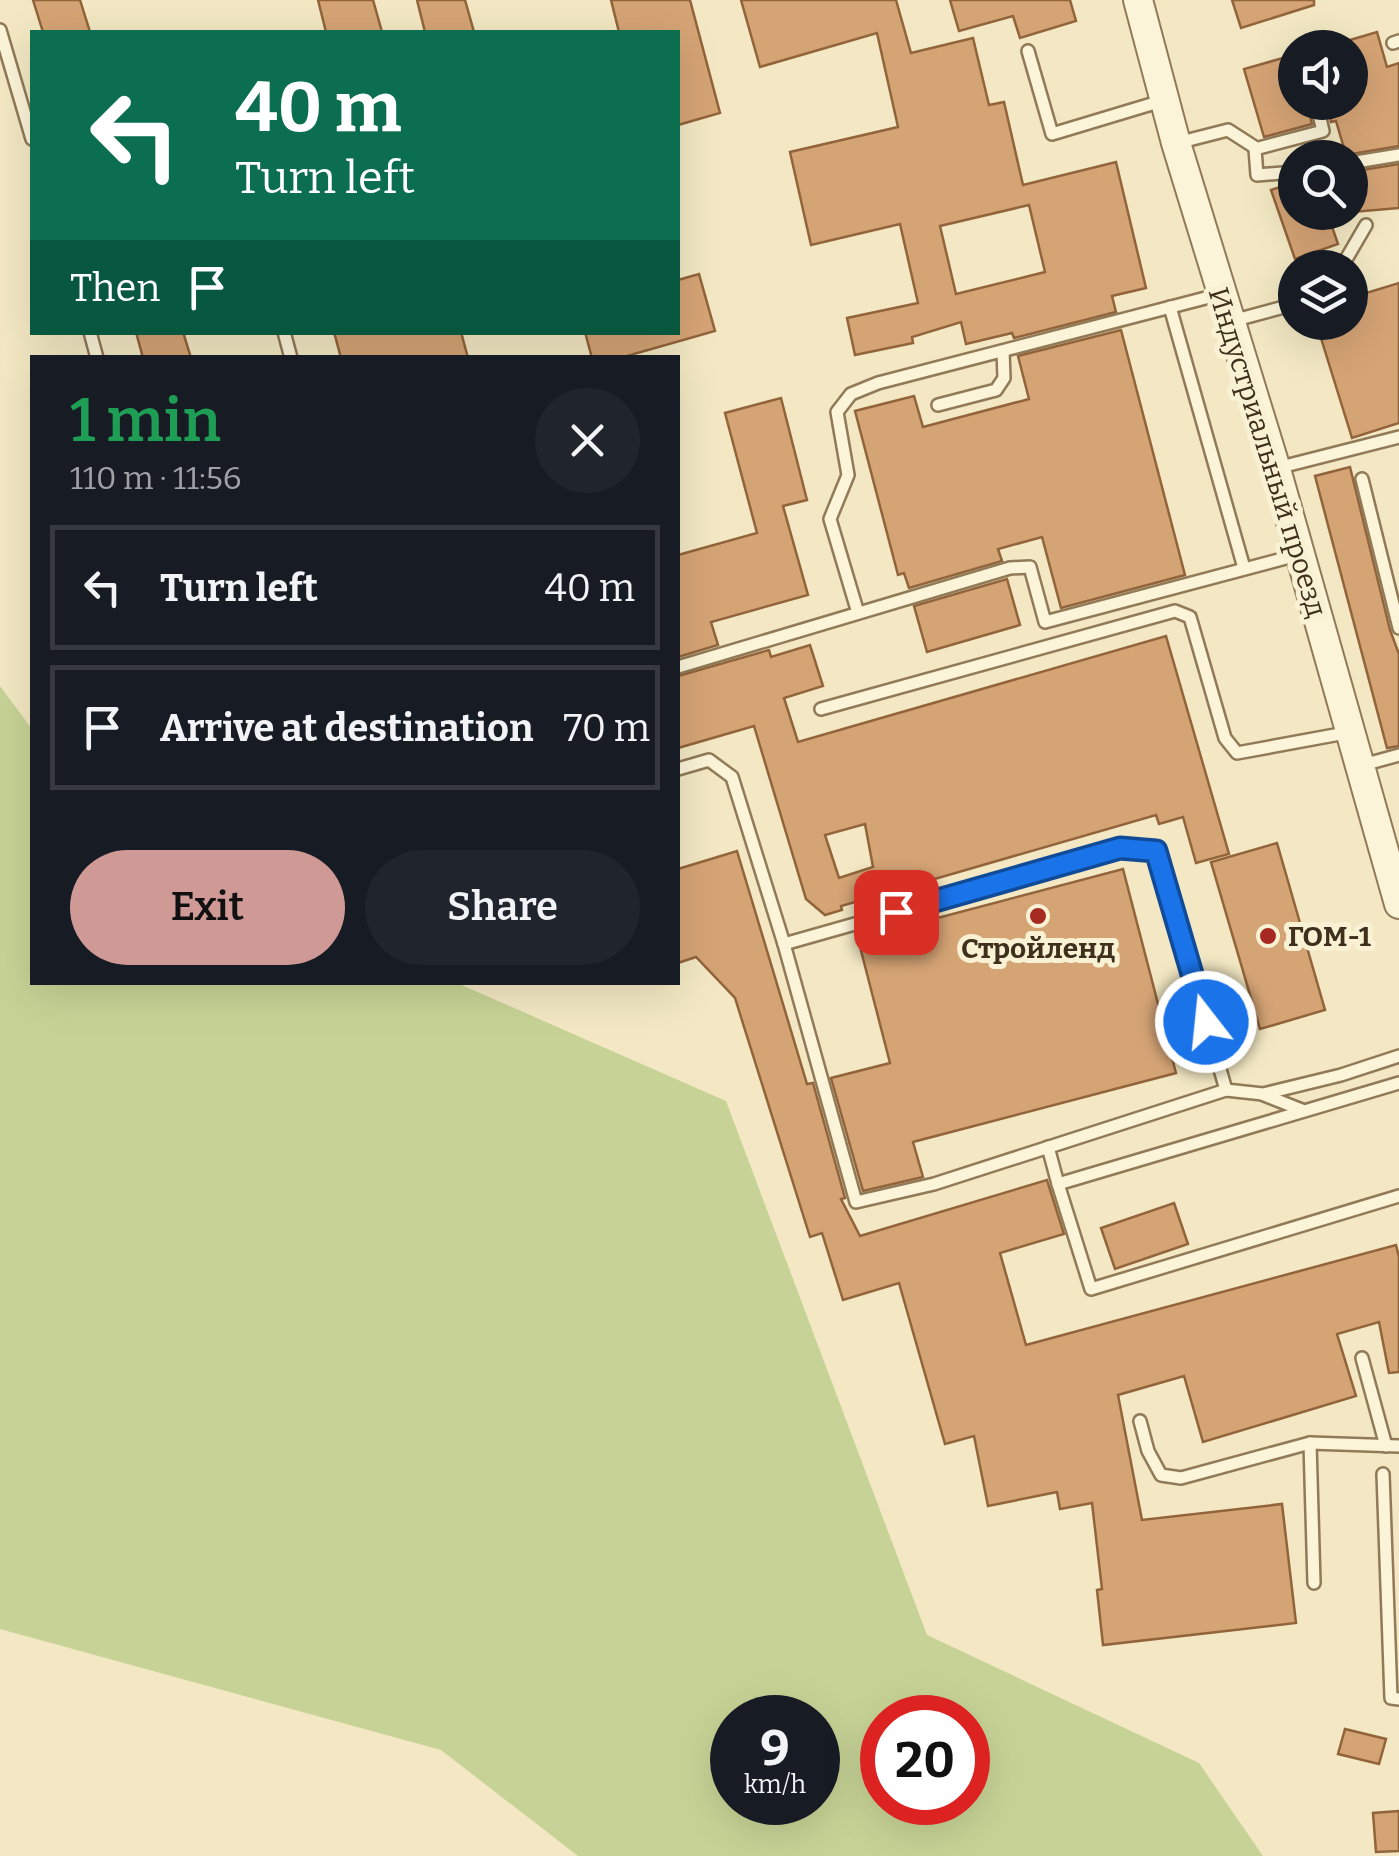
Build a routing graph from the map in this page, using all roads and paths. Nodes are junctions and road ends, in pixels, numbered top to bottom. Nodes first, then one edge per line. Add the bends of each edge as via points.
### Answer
1 (1138, 0) edge
2 (0, 30) edge
3 (1028, 51) dead end
4 (1165, 100) junction
5 (1320, 120) edge
6 (30, 132) edge
7 (1176, 143) junction
8 (1256, 148) junction
9 (1399, 155) edge
10 (1368, 160) edge
11 (1278, 174) edge
12 (1220, 294) junction
13 (1170, 308) junction
14 (1278, 309) edge
15 (1229, 322) junction
16 (1003, 351) junction
17 (938, 405) dead end
18 (1399, 437) edge
19 (1276, 469) junction
20 (1362, 479) dead end
21 (1300, 554) junction
22 (1244, 568) junction
23 (858, 613) junction
24 (1399, 628) edge
25 (680, 666) edge
26 (821, 709) dead end
27 (1351, 732) junction
28 (1399, 755) edge
29 (1360, 766) junction
30 (680, 768) edge
31 (1399, 904) edge
32 (784, 944) junction
33 (1399, 1056) edge
34 (1399, 1083) edge
35 (1226, 1090) junction
36 (1263, 1094) junction
37 (1302, 1110) junction
38 (1048, 1147) junction
39 (1058, 1184) junction
40 (1399, 1196) edge
41 (1362, 1358) dead end
42 (1140, 1421) dead end
43 (1310, 1443) junction
44 (1392, 1446) edge
45 (1383, 1474) dead end
46 (1314, 1583) dead end
47 (1399, 1699) edge

1 - 4 street, Индустриальный проезд
2 - 6 lane
3 - 4 lane via 1052,134
4 - 7 street, Индустриальный проезд
5 - 8 lane via 1323,131
7 - 8 lane via 1228,130
7 - 12 street, Индустриальный проезд
8 - 11 lane via 1257,176
9 - 10 lane
12 - 13 lane
12 - 15 street, Индустриальный проезд
13 - 16 lane
13 - 22 lane
14 - 15 lane
15 - 19 street, Индустриальный проезд
16 - 17 lane via 1004,378 996,390
16 - 23 lane via 878,383 851,394 837,412 848,475 830,519
18 - 19 lane
19 - 21 street, Индустриальный проезд
20 - 24 lane
21 - 22 lane
21 - 27 street, Индустриальный проезд
22 - 23 lane via 1045,622 1030,568 1010,568
23 - 25 lane
26 - 27 lane via 1175,611 1190,617 1225,738 1237,752
27 - 29 street, Индустриальный проезд
28 - 29 lane
29 - 31 street, Индустриальный проезд
30 - 32 lane via 709,760 732,777
32 - 35 lane via 1120,848 1156,851
32 - 38 lane via 856,1202
33 - 36 lane
34 - 37 lane
35 - 36 lane
35 - 38 lane
36 - 37 lane
37 - 39 lane
38 - 39 lane
39 - 40 lane via 1091,1289
41 - 44 lane
42 - 43 lane via 1161,1476 1181,1478
43 - 44 lane
43 - 46 lane
45 - 47 lane via 1391,1698

